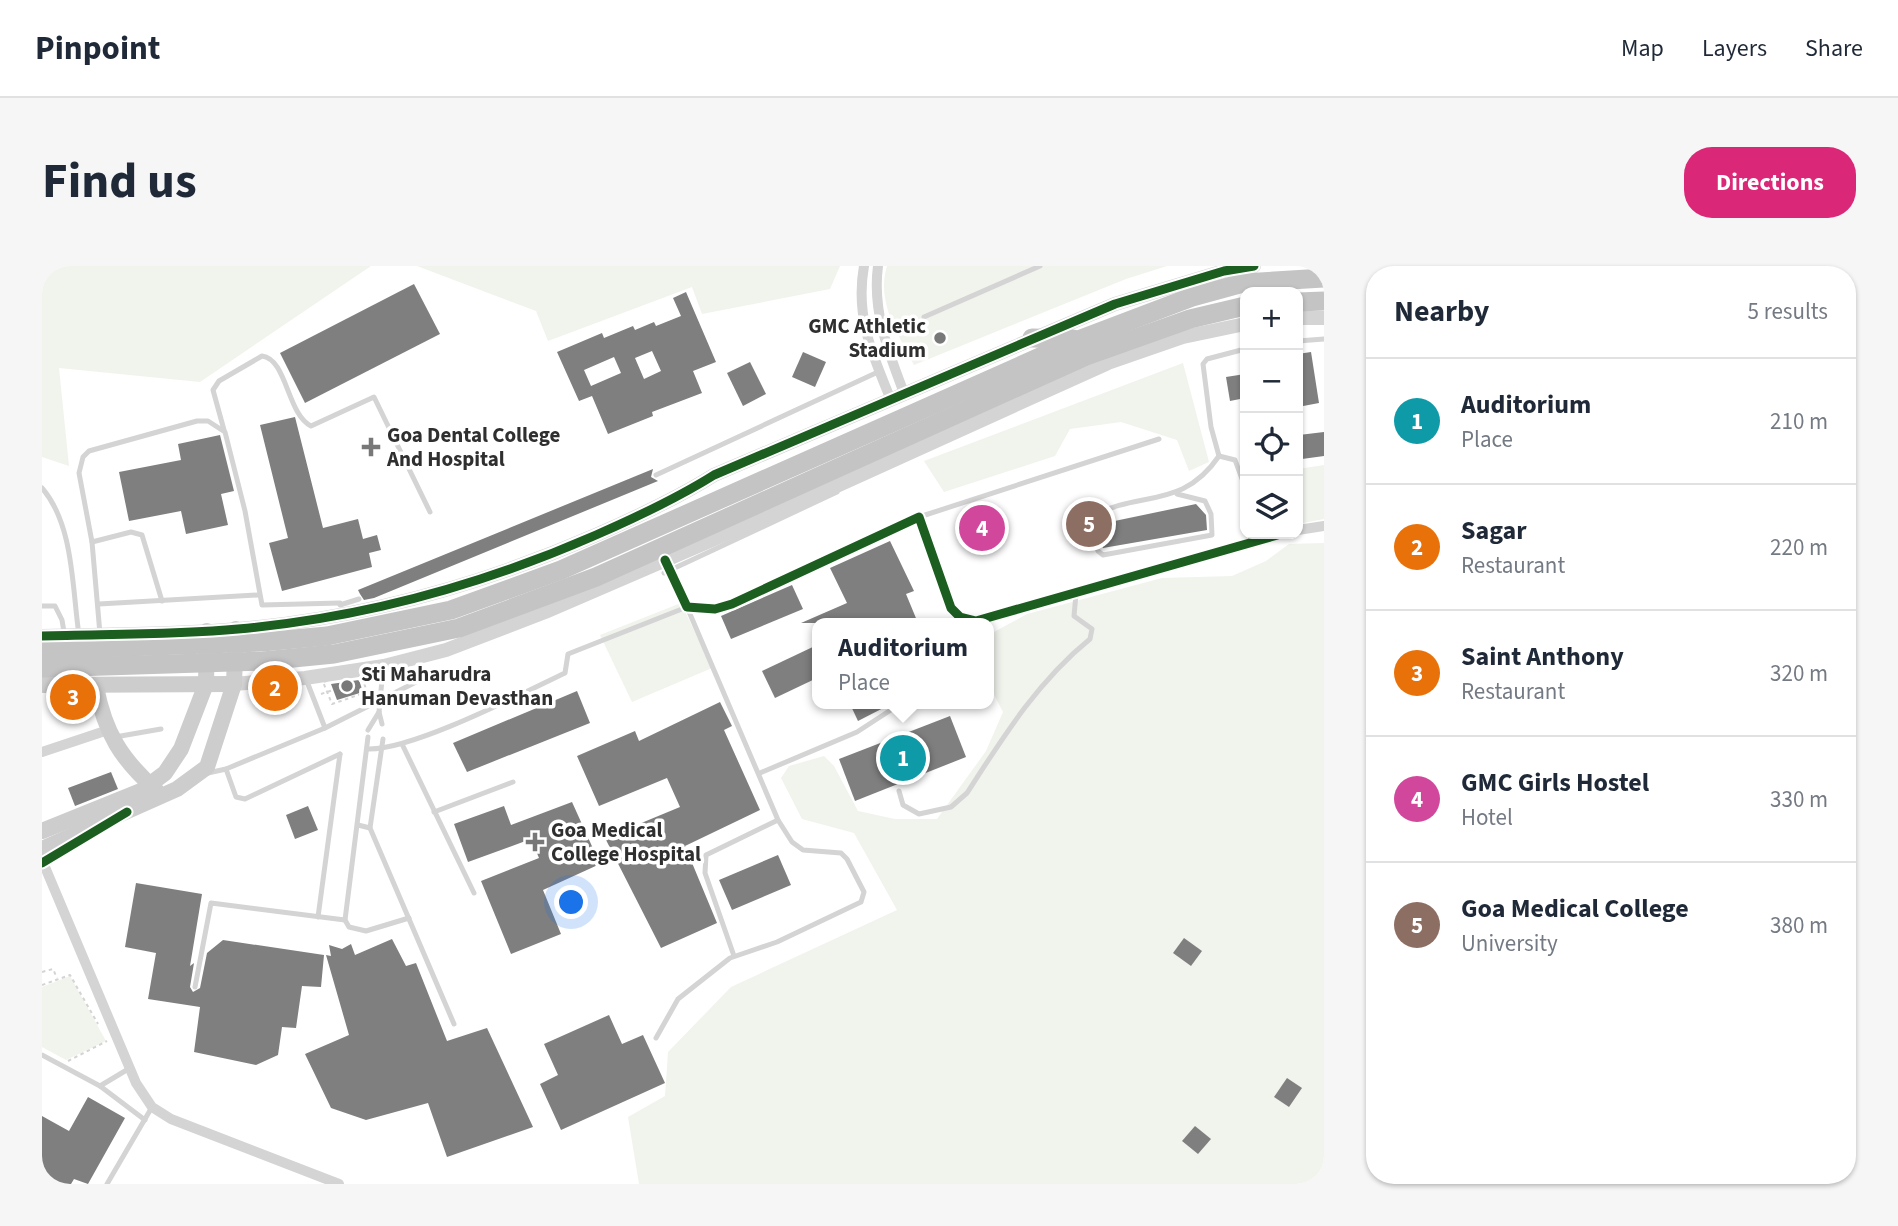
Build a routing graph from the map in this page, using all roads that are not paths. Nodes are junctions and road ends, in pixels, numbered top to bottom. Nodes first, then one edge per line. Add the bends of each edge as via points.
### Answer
1 (864, 266) edge
2 (878, 266) edge
3 (1040, 266) edge
4 (1254, 266) edge
5 (1324, 278) edge
6 (1324, 301) edge
7 (1303, 302) edge
8 (1240, 307) edge
9 (924, 317) dead end
10 (1303, 318) edge
11 (1324, 318) edge
12 (1240, 325) edge
13 (1032, 338) junction
14 (1324, 339) edge
15 (1303, 341) edge
16 (1083, 348) junction
17 (1241, 350) edge
18 (879, 372) junction
19 (1050, 389) junction
20 (904, 393) junction
21 (891, 400) junction
22 (225, 432) junction
23 (1159, 439) dead end
24 (1219, 456) junction
25 (656, 475) dead end
26 (1241, 476) edge
27 (42, 488) edge
28 (1177, 494) junction
29 (430, 512) dead end
30 (919, 517) junction
31 (1324, 526) edge
32 (1303, 529) edge
33 (1248, 539) edge
34 (92, 542) junction
35 (667, 568) junction
36 (1077, 591) junction
37 (258, 595) junction
38 (359, 599) dead end
39 (162, 600) junction
40 (99, 604) junction
41 (42, 606) edge
42 (687, 607) junction
43 (341, 609) junction
44 (957, 618) edge
45 (985, 618) edge
46 (236, 629) junction
47 (206, 631) junction
48 (100, 634) junction
49 (72, 635) junction
50 (42, 636) edge
51 (331, 645) junction
52 (42, 650) edge
53 (263, 652) junction
54 (384, 666) junction
55 (42, 668) edge
56 (426, 677) dead end
57 (305, 678) junction
58 (206, 684) junction
59 (234, 684) junction
60 (42, 685) edge
61 (96, 687) junction
62 (379, 702) junction
63 (892, 709) edge
64 (379, 712) junction
65 (382, 724) dead end
66 (325, 728) junction
67 (162, 729) dead end
68 (110, 734) junction
69 (383, 739) dead end
70 (402, 744) junction
71 (367, 749) junction
72 (381, 750) junction
73 (42, 752) edge
74 (226, 769) junction
75 (201, 773) junction
76 (760, 773) junction
77 (513, 782) dead end
78 (157, 791) junction
79 (899, 791) dead end
80 (434, 812) junction
81 (778, 820) junction
82 (358, 825) junction
83 (370, 828) junction
84 (42, 831) edge
85 (42, 849) edge
86 (42, 860) edge
87 (474, 893) dead end
88 (318, 917) junction
89 (409, 918) junction
90 (345, 920) junction
91 (734, 956) junction
92 (195, 987) dead end
93 (454, 1024) dead end
94 (656, 1038) dead end
95 (42, 1055) edge
96 (130, 1068) junction
97 (100, 1086) junction
98 (152, 1107) junction
99 (145, 1119) junction
100 (107, 1184) edge
101 (339, 1184) edge

1 - 18 street via 859,293 866,338
2 - 20 street via 874,292 882,332
3 - 9 lane
4 - 13 street via 1115,304
5 - 16 highway via 1242,283 1192,297
6 - 7 highway
8 - 16 highway
10 - 11 street
12 - 19 street via 1145,349
13 - 16 highway
13 - 20 street
14 - 15 lane
16 - 19 highway
16 - 51 highway via 524,586 451,610 377,627
16 - 51 highway via 596,577 484,620 392,643
17 - 24 lane via 1203,364
18 - 21 street
18 - 25 lane
19 - 35 street
20 - 21 street
21 - 43 street via 714,475 674,500 551,554 448,590
22 - 29 lane via 213,390 219,381 262,356 274,362 299,414 311,426 374,397
22 - 34 lane via 208,421 197,421 89,451 79,473
22 - 37 lane via 245,511
23 - 30 lane
24 - 26 lane via 1235,460
24 - 28 lane via 1209,470
27 - 49 lane via 62,524
28 - 28 lane via 1205,501 1212,535 1102,555 1098,551 1091,525 1094,515
30 - 42 street via 732,604 715,609
30 - 44 street
31 - 32 street
33 - 36 street
34 - 39 lane via 131,532 142,535
34 - 40 lane
35 - 42 street
35 - 54 street via 446,650
36 - 45 street
36 - 79 lane via 1074,616 1090,625 1090,639 1041,686 967,793 951,807 919,814 903,805
37 - 39 lane
37 - 43 lane via 263,607
38 - 43 lane
39 - 40 lane
40 - 48 lane
41 - 49 lane via 55,606
42 - 70 lane via 568,654 565,673
42 - 76 lane
43 - 46 street
46 - 47 street
46 - 59 main road
47 - 48 street
47 - 58 main road
48 - 49 street
49 - 50 street
51 - 53 highway
52 - 53 highway via 179,646
53 - 55 highway via 159,666
54 - 57 street
54 - 62 lane
56 - 62 lane
57 - 59 street
57 - 66 lane
58 - 59 main road
58 - 61 main road
58 - 78 main road via 181,749
59 - 75 main road via 213,755
60 - 61 main road
61 - 68 main road
62 - 64 lane
62 - 66 lane
63 - 76 lane via 857,732
64 - 65 lane
64 - 71 lane via 368,734
66 - 74 lane
67 - 68 lane
68 - 73 street
68 - 78 main road via 126,762
69 - 72 lane
70 - 72 lane
70 - 80 lane
71 - 72 lane
71 - 82 lane
72 - 83 lane
74 - 75 lane
74 - 88 lane via 236,797 245,799 340,754
75 - 78 main road
76 - 81 lane
77 - 80 lane
78 - 84 main road
78 - 85 main road
80 - 87 lane
81 - 91 lane via 706,855 705,873
81 - 91 lane via 803,850 832,851 847,859 864,898 777,942
82 - 83 lane
82 - 90 lane
83 - 89 lane
86 - 96 street
88 - 90 lane
88 - 92 lane via 211,902
89 - 90 lane via 366,932 349,927
89 - 93 lane
91 - 94 lane via 678,999
95 - 97 lane
96 - 97 lane
96 - 98 street
97 - 99 lane
98 - 99 lane
98 - 101 street via 170,1119
99 - 100 lane

